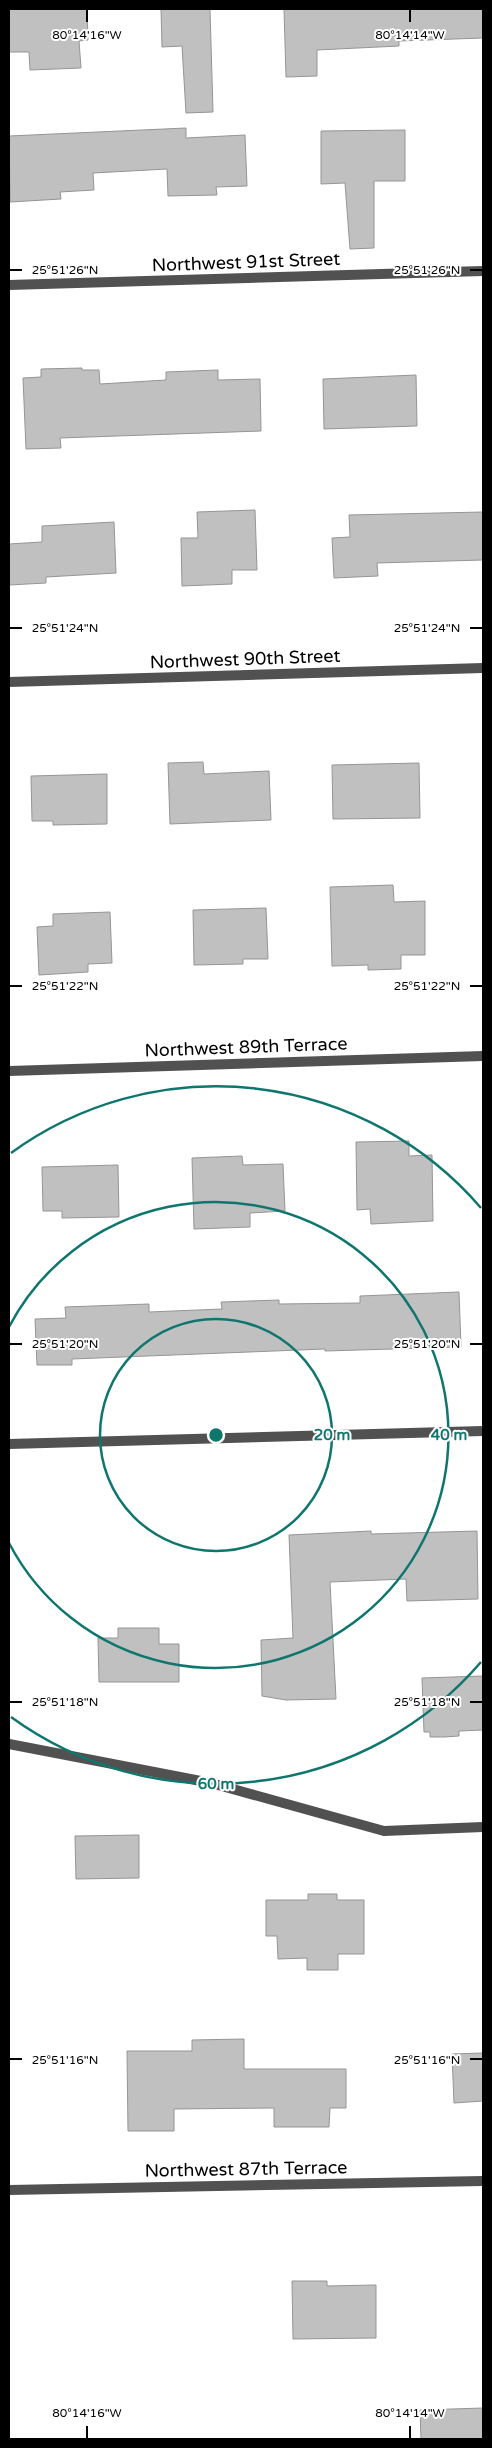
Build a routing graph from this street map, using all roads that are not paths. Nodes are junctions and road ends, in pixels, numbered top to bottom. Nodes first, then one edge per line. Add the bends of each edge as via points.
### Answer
1 (483, 271) edge
2 (9, 285) edge
3 (483, 668) edge
4 (9, 682) edge
5 (483, 1056) edge
6 (9, 1071) edge
7 (483, 1431) edge
8 (9, 1444) edge
9 (9, 1744) edge
10 (483, 1827) edge
11 (483, 2181) edge
12 (9, 2190) edge

1 - 2 street, Northwest 91st Street
3 - 4 street, Northwest 90th Street
5 - 6 street, Northwest 89th Terrace
7 - 8 street
9 - 10 street via 211,1783 384,1831
11 - 12 street, Northwest 87th Terrace

